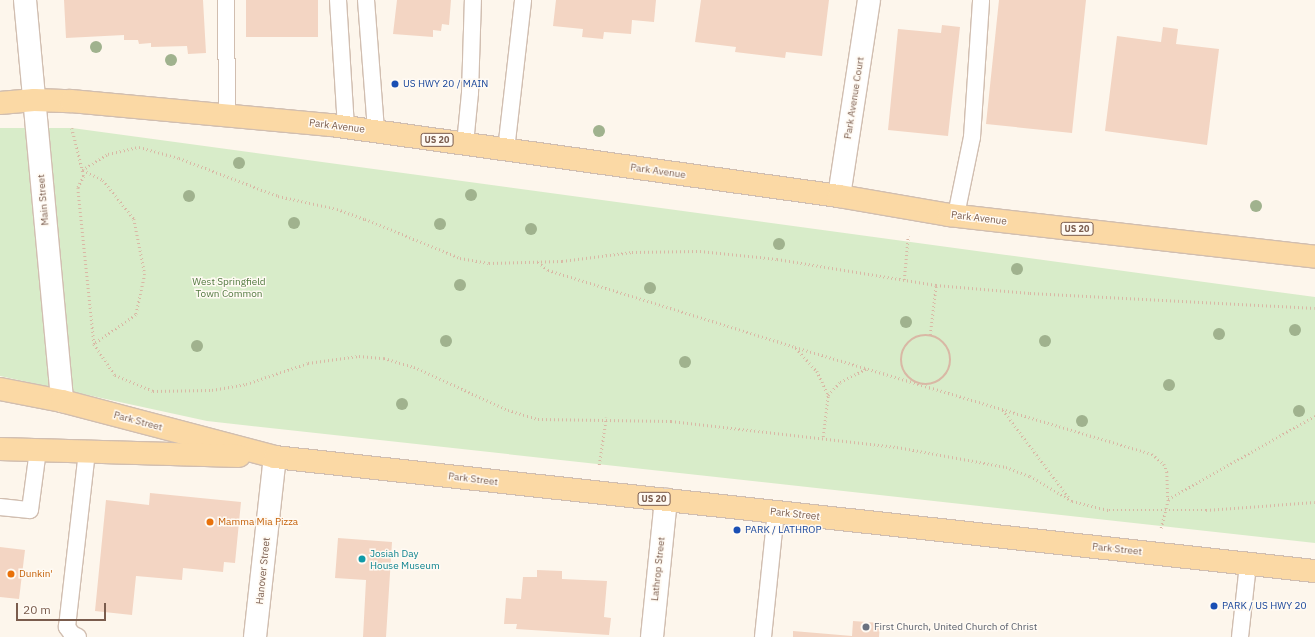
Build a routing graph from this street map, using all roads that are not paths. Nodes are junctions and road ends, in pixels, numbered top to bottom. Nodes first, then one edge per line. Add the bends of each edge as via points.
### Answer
1 (25, 0) edge
2 (226, 0) edge
3 (338, 0) edge
4 (366, 0) edge
5 (473, 0) edge
6 (523, 0) edge
7 (869, 0) edge
8 (981, 0) edge
9 (34, 100) junction
10 (0, 103) edge
11 (227, 115) junction
12 (346, 127) junction
13 (376, 131) junction
14 (465, 144) junction
15 (506, 150) junction
16 (839, 196) junction
17 (956, 215) junction
18 (1315, 257) edge
19 (0, 390) edge
20 (62, 401) junction
21 (0, 449) edge
22 (38, 450) junction
23 (87, 452) junction
24 (275, 456) junction
25 (666, 500) junction
26 (0, 507) edge
27 (776, 512) junction
28 (1248, 564) junction
29 (1315, 571) edge
30 (78, 637) edge
31 (255, 637) edge
32 (652, 637) edge
33 (763, 637) edge
34 (1240, 637) edge

1 - 9 street, Main Street
2 - 11 lane
3 - 12 lane
4 - 13 lane
5 - 14 lane via 470,93
6 - 15 lane
7 - 16 street, Park Avenue Court
8 - 17 lane via 972,137
9 - 10 main road, Park Avenue / US 20
9 - 11 main road, Park Avenue / US 20
9 - 20 street, Main Street
11 - 12 main road, Park Avenue / US 20
12 - 13 main road, Park Avenue / US 20
13 - 14 main road, Park Avenue / US 20
14 - 15 main road, Park Avenue / US 20
15 - 16 main road, Park Avenue / US 20
16 - 17 main road, Park Avenue / US 20
17 - 18 main road, Park Avenue / US 20
19 - 20 main road, Park Street / US 20
20 - 24 main road, Park Street / US 20
21 - 22 main road, Park Street
22 - 23 main road, Park Street
22 - 26 lane via 30,510
23 - 24 main road, Park Street
23 - 30 lane via 67,627
24 - 25 main road, Park Street / US 20
24 - 31 street, Hanover Street
25 - 27 main road, Park Street / US 20
25 - 32 street, Lathrop Street
27 - 28 main road, Park Street / US 20
27 - 33 lane
28 - 29 main road, Park Street / US 20
28 - 34 lane

